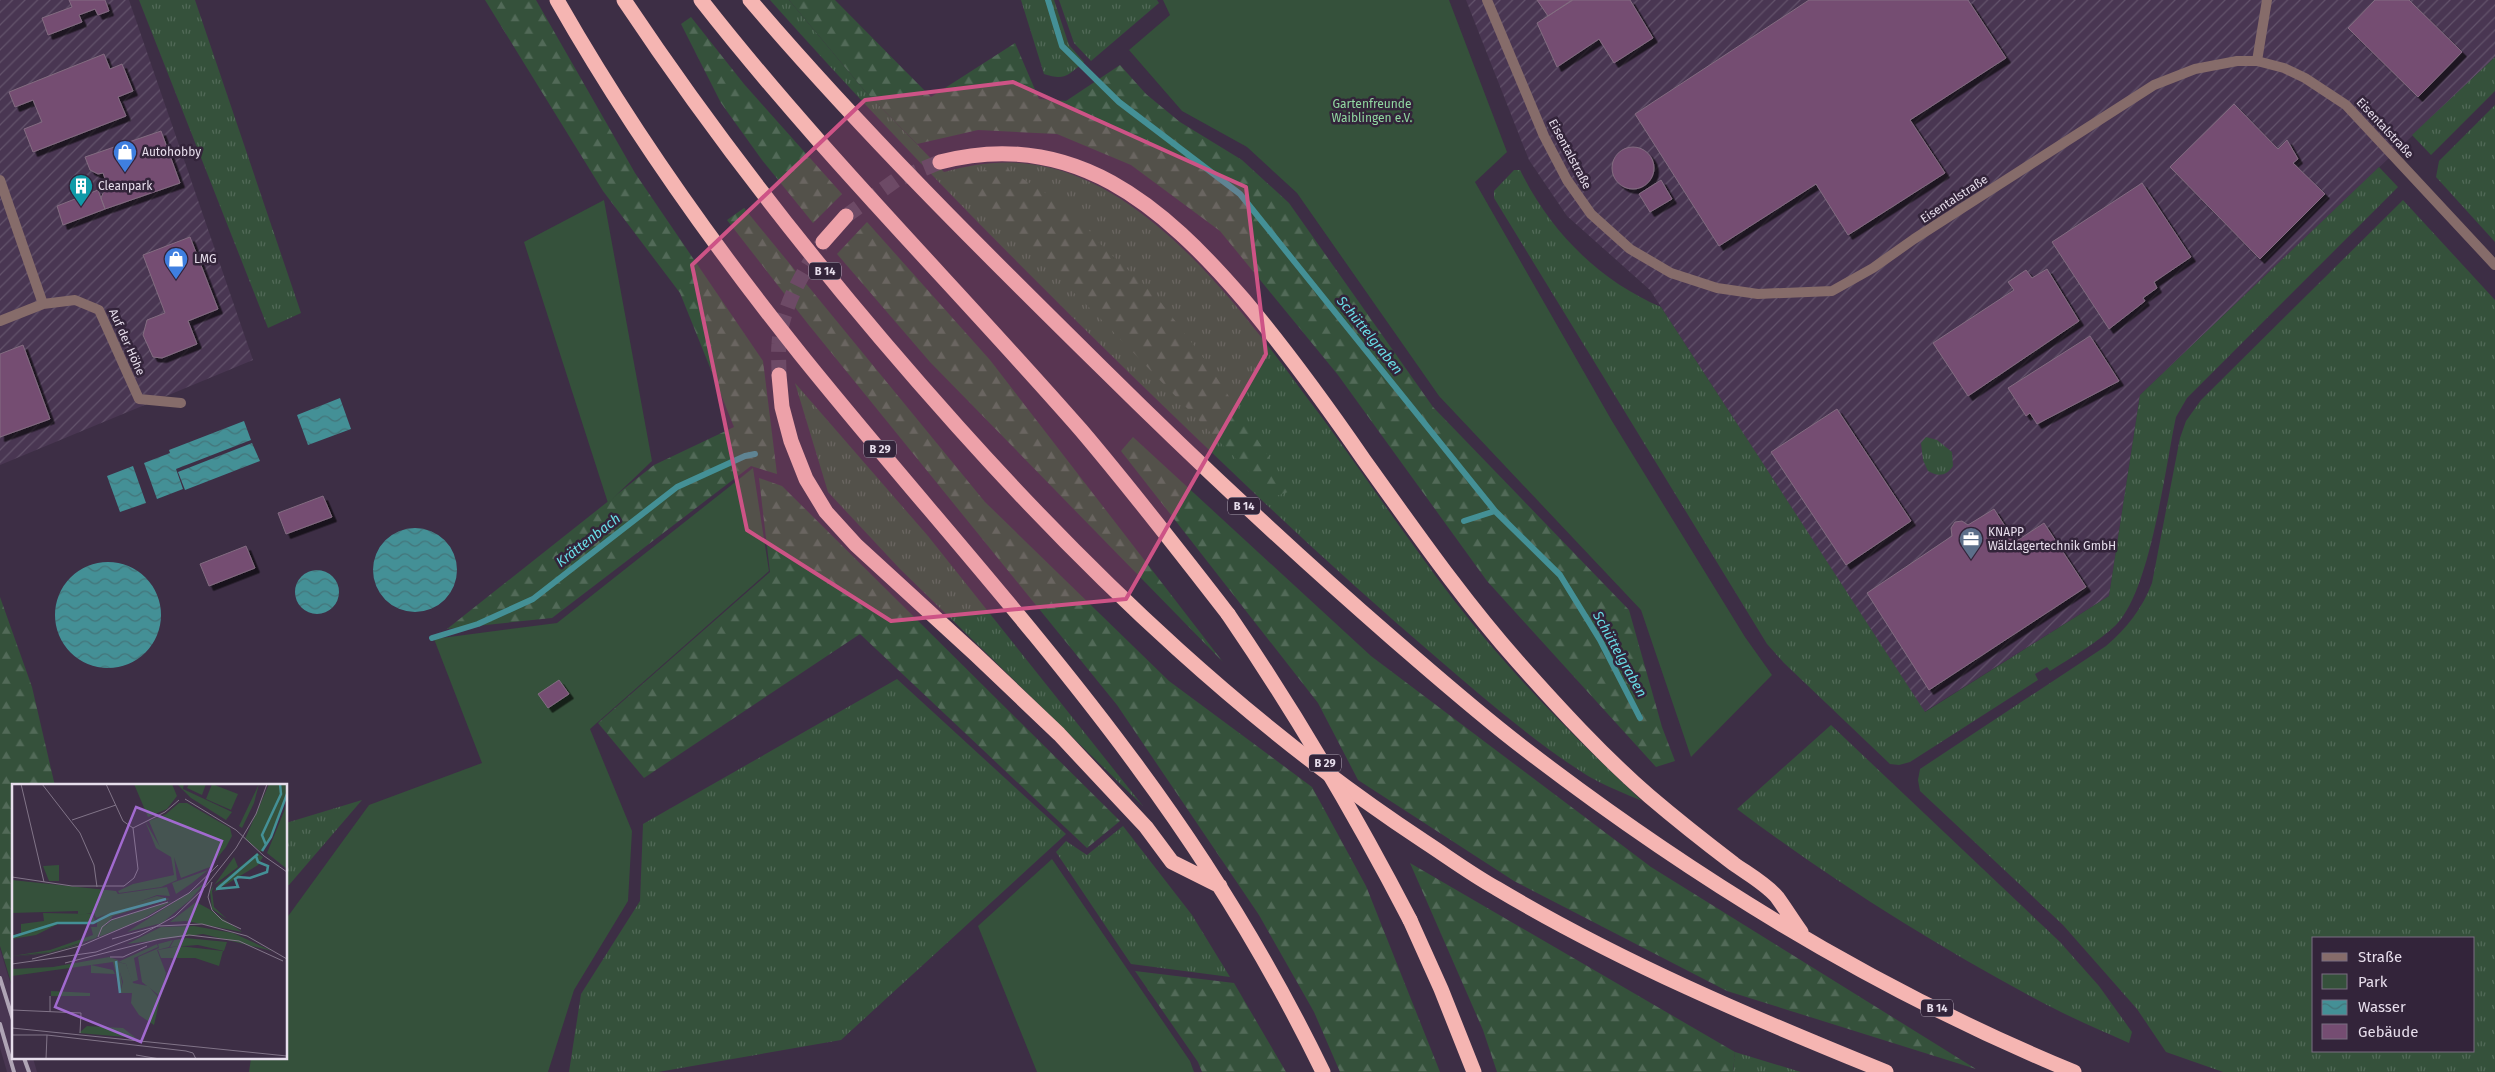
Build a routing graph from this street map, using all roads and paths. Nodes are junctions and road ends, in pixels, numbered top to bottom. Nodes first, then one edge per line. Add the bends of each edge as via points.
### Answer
1 (557, 0) edge
2 (624, 0) edge
3 (701, 0) edge
4 (750, 0) edge
5 (1487, 0) edge
6 (2267, 0) edge
7 (2257, 61) junction
8 (940, 162) tunnel mouth
9 (0, 180) edge
10 (846, 216) tunnel mouth
11 (824, 242) tunnel mouth
12 (2495, 265) edge
13 (44, 304) junction
14 (0, 321) edge
15 (779, 375) tunnel mouth
16 (181, 404) dead end
17 (1220, 886) junction
18 (1804, 937) junction
19 (1323, 1072) edge
20 (1474, 1072) edge
21 (1886, 1072) edge
22 (2074, 1072) edge

1 - 17 highway, B 29 via 665,171 783,331 1078,689 1138,766
2 - 21 highway, B 14 via 771,204 915,380 1051,527 1191,662 1296,750 1388,818 1493,887 1593,942 1698,993
3 - 20 highway, B 29, bridge via 819,141 1081,430 1228,614 1278,687 1358,820 1442,989
4 - 18 highway, B 14 via 858,120 977,244 1290,548 1458,695 1593,801 1689,866
5 - 7 street, Eisentalstraße via 1544,136 1567,180 1591,214 1630,249 1671,273 1717,288 1758,294 1832,291 1873,268 2154,85 2218,63
6 - 7 street
7 - 12 street, Eisentalstraße via 2305,78 2346,104
8 - 18 highway via 994,153 1028,154 1063,162 1104,178 1176,227 1271,331 1463,594 1516,660 1647,794 1775,895
9 - 13 street
10 - 11 highway
13 - 14 street, Auf der Höhe
13 - 16 street, Auf der Höhe via 75,300 99,310 139,399
15 - 17 highway via 782,407 791,441 806,479 826,512 856,545 1059,734 1146,827 1172,862
17 - 19 highway, B 29
18 - 22 highway, B 14 via 1943,1012

